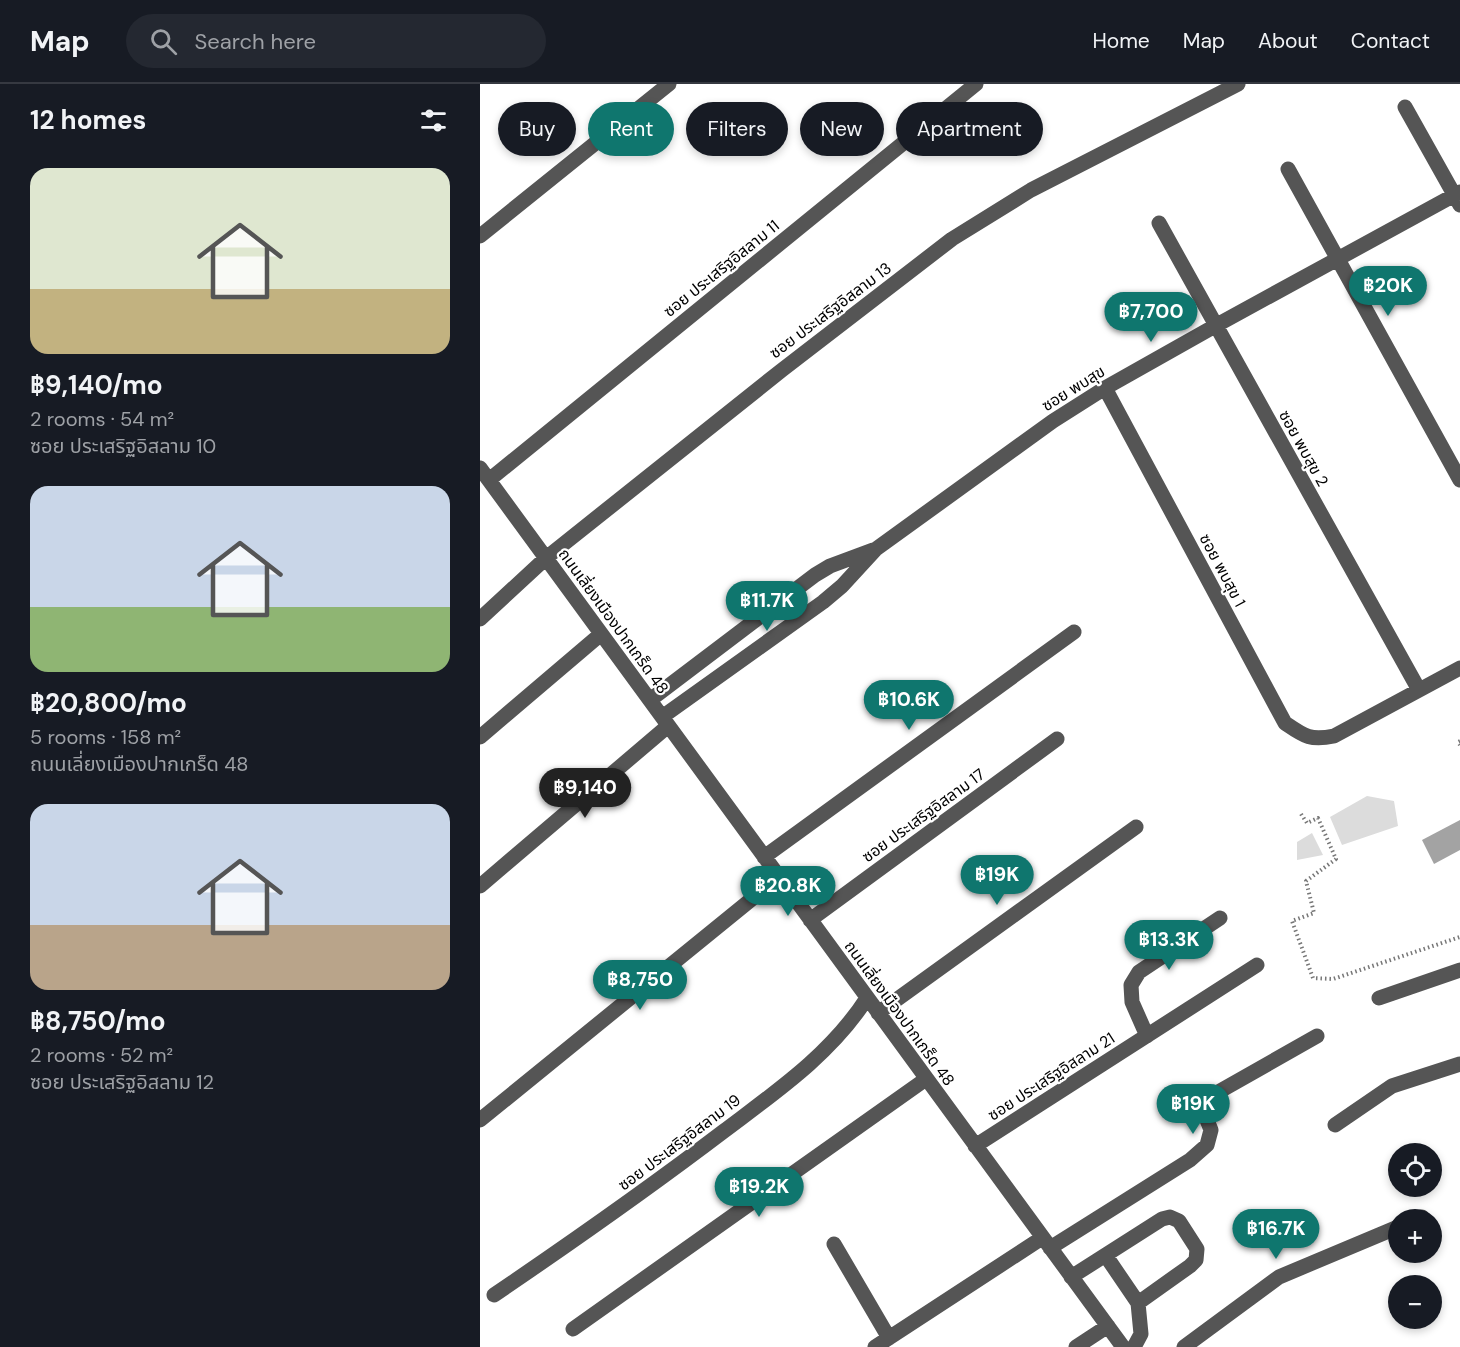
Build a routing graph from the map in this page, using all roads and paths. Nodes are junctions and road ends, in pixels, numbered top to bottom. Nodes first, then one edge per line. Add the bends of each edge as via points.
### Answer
1 (669, 84) edge
2 (976, 84) edge
3 (1238, 84) edge
4 (1405, 107) dead end
5 (1288, 169) dead end
6 (1458, 197) edge
7 (1159, 224) dead end
8 (480, 236) edge
9 (1337, 259) junction
10 (1215, 326) junction
11 (1105, 388) junction
12 (484, 474) edge
13 (1460, 480) edge
14 (876, 549) junction
15 (546, 558) junction
16 (480, 619) edge
17 (1074, 632) dead end
18 (601, 634) junction
19 (1460, 668) edge
20 (1419, 690) junction
21 (650, 700) junction
22 (665, 721) junction
23 (480, 737) edge
24 (1057, 739) dead end
25 (1301, 814) dead end
26 (1136, 827) dead end
27 (764, 857) junction
28 (779, 877) junction
29 (480, 886) edge
30 (1220, 918) dead end
31 (810, 920) junction
32 (1460, 937) edge
33 (1257, 965) dead end
34 (1460, 970) edge
35 (1378, 998) dead end
36 (867, 999) junction
37 (878, 1013) junction
38 (1147, 1036) junction
39 (1317, 1036) dead end
40 (1460, 1064) edge
41 (926, 1079) junction
42 (480, 1120) edge
43 (1335, 1125) dead end
44 (975, 1146) junction
45 (1388, 1231) edge
46 (1046, 1243) junction
47 (834, 1244) dead end
48 (1106, 1256) junction
49 (1071, 1277) junction
50 (494, 1295) dead end
51 (1138, 1303) junction
52 (1108, 1326) junction
53 (573, 1329) dead end
54 (889, 1338) junction
55 (875, 1347) edge
56 (1076, 1347) edge
57 (1123, 1347) edge
58 (1134, 1347) edge
59 (1184, 1347) edge

1 - 8 street
2 - 12 street, ซอย ประเสริฐอิสลาม 11
3 - 15 street, ซอย ประเสริฐอิสลาม 13 via 1031,190 952,239
4 - 6 street
5 - 9 street
6 - 9 street, ซอย พบสุข
7 - 10 street, ซอย พบสุข 2
9 - 10 street, ซอย พบสุข
9 - 13 street
10 - 11 street, ซอย พบสุข
10 - 20 street, ซอย พบสุข 2
11 - 14 street, ซอย พบสุข
11 - 20 street, ซอย พบสุข 1 via 1286,723 1303,736 1334,736
12 - 15 street, ถนนเลี่ยงเมืองปากเกร็ด 48
14 - 21 street, ซอย พบสุข via 815,575
14 - 22 street, ซอย พบสุข via 823,602
15 - 16 street, ซอย ประเสริฐอิสลาม 13
15 - 18 street, ถนนเลี่ยงเมืองปากเกร็ด 48
17 - 27 street
18 - 21 street, ถนนเลี่ยงเมืองปากเกร็ด 48
18 - 23 street
19 - 20 street
21 - 22 street, ถนนเลี่ยงเมืองปากเกร็ด 48
22 - 27 street, ถนนเลี่ยงเมืองปากเกร็ด 48
22 - 29 street, ซอย พบสุข
24 - 31 street, ซอย ประเสริฐอิสลาม 17
25 - 32 path via 1307,823 1318,818 1336,860 1305,881 1314,913 1292,921 1313,978 1333,980
26 - 37 street
27 - 28 street, ถนนเลี่ยงเมืองปากเกร็ด 48
28 - 31 street, ถนนเลี่ยงเมืองปากเกร็ด 48
28 - 42 street
30 - 38 street via 1139,972 1131,985 1132,1002
31 - 36 street, ถนนเลี่ยงเมืองปากเกร็ด 48
33 - 38 street, ซอย ประเสริฐอิสลาม 21
34 - 35 street
36 - 37 street, ถนนเลี่ยงเมืองปากเกร็ด 48
36 - 50 street, ซอย ประเสริฐอิสลาม 19 via 834,1042 785,1085 635,1198
37 - 41 street, ถนนเลี่ยงเมืองปากเกร็ด 48
38 - 44 street, ซอย ประเสริฐอิสลาม 21
39 - 46 street via 1213,1095 1204,1107 1211,1130 1207,1145 1190,1160
40 - 43 street via 1392,1086
41 - 44 street, ถนนเลี่ยงเมืองปากเกร็ด 48
41 - 53 street
44 - 46 street, ถนนเลี่ยงเมืองปากเกร็ด 48
45 - 59 street via 1279,1277
46 - 49 street, ถนนเลี่ยงเมืองปากเกร็ด 48
46 - 54 street
47 - 54 street
48 - 49 street
48 - 51 street
48 - 51 street via 1162,1219 1179,1221 1197,1249 1196,1260
49 - 52 street, ถนนเลี่ยงเมืองปากเกร็ด 48
51 - 58 street via 1142,1334
52 - 56 street
52 - 57 street, ถนนเลี่ยงเมืองปากเกร็ด 48
54 - 55 street

